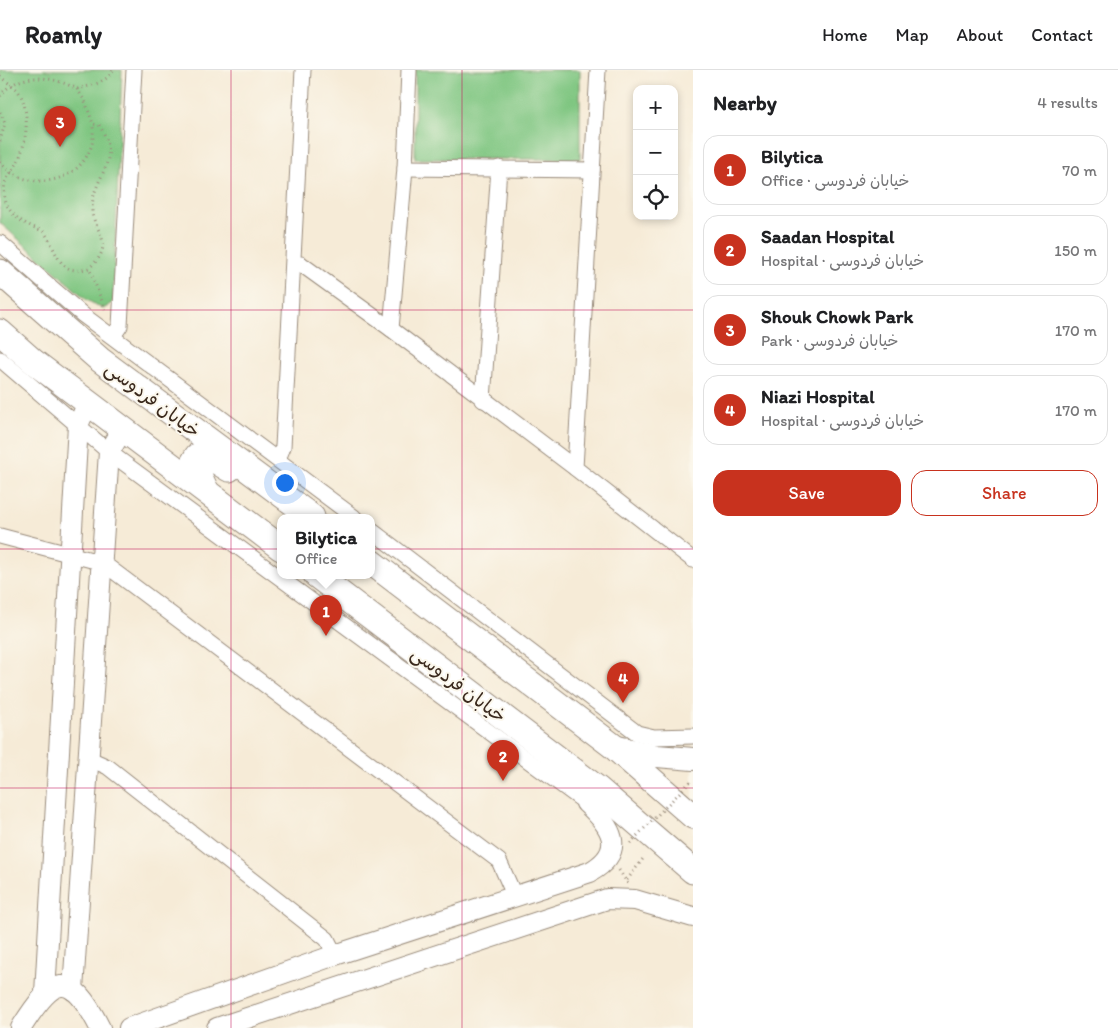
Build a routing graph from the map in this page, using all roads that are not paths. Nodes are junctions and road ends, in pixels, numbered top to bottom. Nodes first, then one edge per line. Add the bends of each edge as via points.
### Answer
1 (134, 70) edge
2 (303, 70) edge
3 (409, 70) edge
4 (598, 70) edge
5 (405, 168) junction
6 (499, 168) junction
7 (592, 170) junction
8 (0, 243) edge
9 (294, 264) junction
10 (0, 272) edge
11 (391, 329) junction
12 (0, 332) edge
13 (113, 336) junction
14 (0, 359) edge
15 (483, 400) junction
16 (83, 414) junction
17 (123, 429) junction
18 (109, 452) junction
19 (278, 459) junction
20 (575, 468) junction
21 (265, 482) junction
22 (207, 492) junction
23 (308, 514) edge
24 (350, 514) edge
25 (375, 533) edge
26 (0, 536) edge
27 (277, 545) edge
28 (70, 556) junction
29 (693, 560) edge
30 (103, 563) junction
31 (375, 565) edge
32 (277, 572) edge
33 (287, 579) edge
34 (321, 579) edge
35 (693, 736) edge
36 (613, 746) junction
37 (90, 759) junction
38 (693, 759) edge
39 (592, 796) junction
40 (693, 816) edge
41 (693, 871) edge
42 (515, 897) junction
43 (693, 916) edge
44 (335, 955) junction
45 (73, 990) junction
46 (45, 993) junction
47 (224, 1027) edge
48 (21, 1028) edge
49 (100, 1028) edge
50 (128, 1028) edge

1 - 13 street via 120,326
2 - 9 street
3 - 5 street
4 - 7 street
5 - 6 street
5 - 11 street
6 - 7 street
6 - 15 street
7 - 20 street
8 - 13 street via 83,315
9 - 11 street via 301,264
9 - 19 street via 284,447
10 - 21 main road, خیابان فردوسی via 100,359
11 - 15 street
12 - 16 main road via 34,362
13 - 19 street
14 - 16 street
15 - 20 street
16 - 17 main road
16 - 18 street
16 - 28 street
17 - 18 street
17 - 22 main road
18 - 30 street
18 - 32 street
19 - 24 street
20 - 29 street
21 - 22 main road via 249,482 202,454 193,463
21 - 23 main road, خیابان فردوسی
22 - 27 main road
25 - 35 street via 638,733 654,737
26 - 28 street
28 - 30 street
28 - 46 street
30 - 37 street
30 - 42 street via 499,861
31 - 36 main road
33 - 39 street
34 - 39 main road, خیابان فردوسی
36 - 38 main road via 657,756
36 - 40 main road
37 - 44 street via 108,767 327,939
37 - 45 street
39 - 41 main road, خیابان فردوسی
39 - 42 street via 611,834 612,843 601,865 590,872
42 - 44 street
43 - 47 street via 634,900 607,899
44 - 50 street
45 - 46 street via 59,985
45 - 49 street
46 - 48 street

